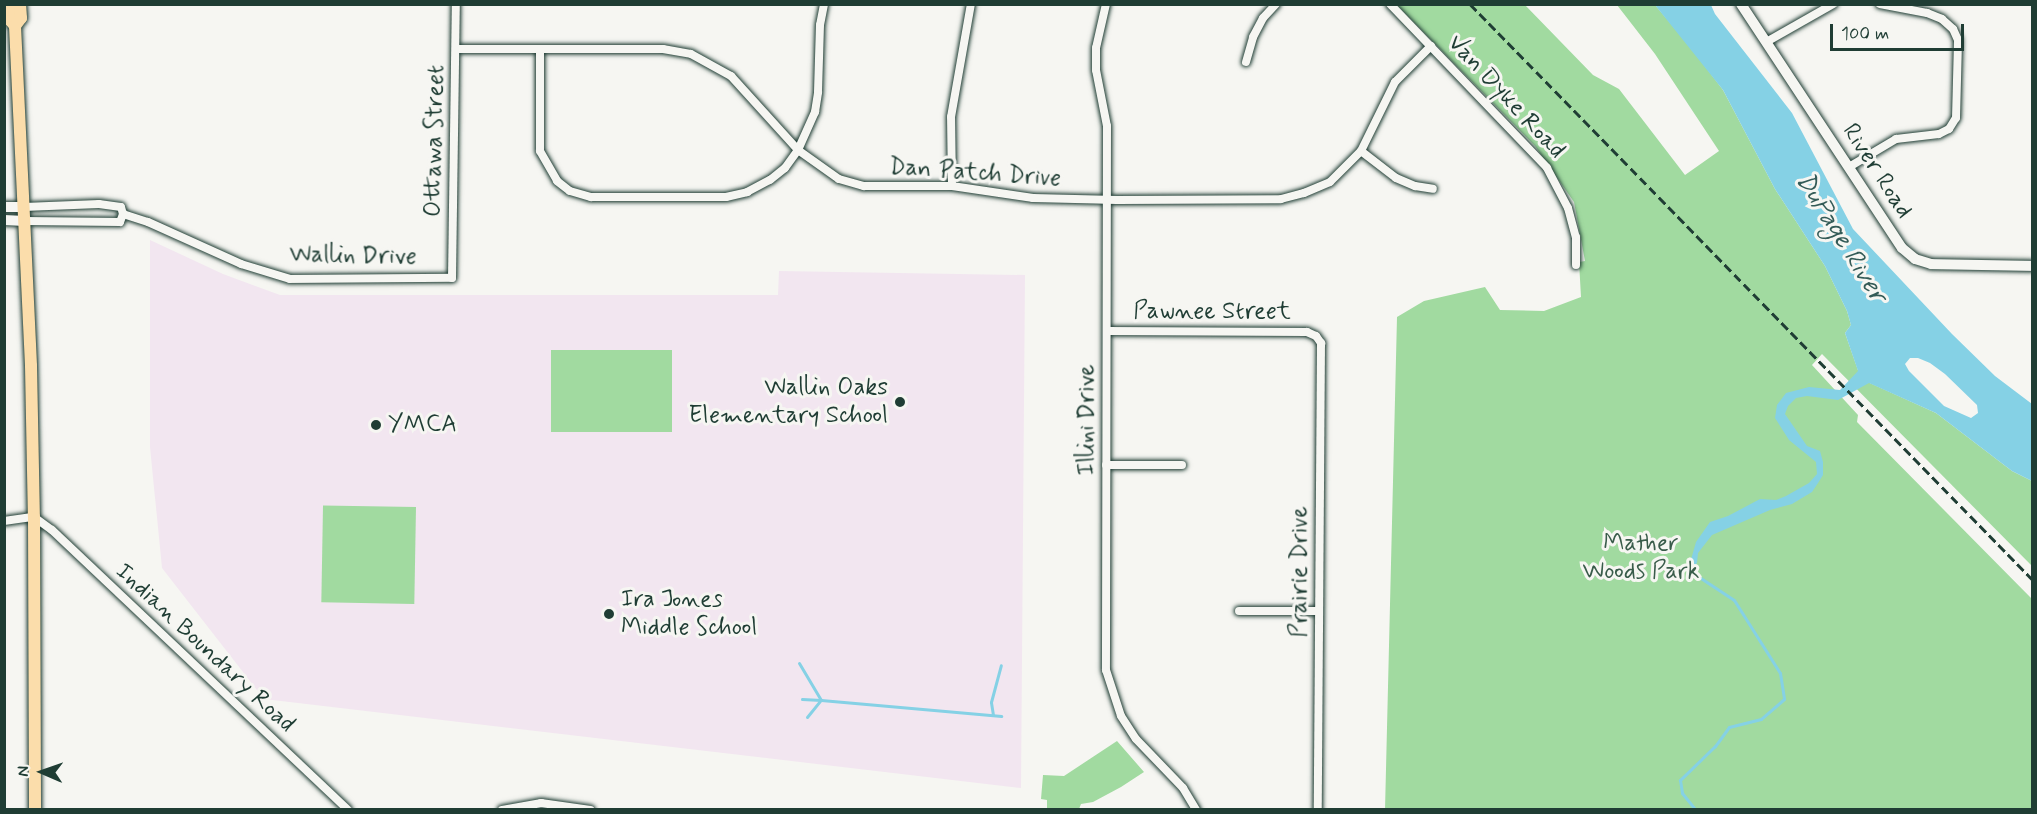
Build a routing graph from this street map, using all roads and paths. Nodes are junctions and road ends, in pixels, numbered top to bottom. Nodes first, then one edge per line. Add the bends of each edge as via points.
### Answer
1 (10, 4) edge
2 (20, 4) edge
3 (456, 4) edge
4 (824, 4) edge
5 (970, 4) edge
6 (1106, 4) edge
7 (1276, 4) edge
8 (1390, 4) edge
9 (1741, 4) edge
10 (1833, 4) edge
11 (1880, 4) edge
12 (15, 26) junction
13 (1768, 41) junction
14 (1431, 46) junction
15 (456, 49) junction
16 (540, 51) junction
17 (1246, 62) dead end
18 (798, 150) junction
19 (1361, 151) junction
20 (1849, 167) junction
21 (952, 186) junction
22 (1434, 189) dead end
23 (1107, 200) junction
24 (4, 207) edge
25 (24, 207) junction
26 (123, 214) junction
27 (4, 220) edge
28 (25, 221) junction
29 (1576, 265) dead end
30 (2032, 266) edge
31 (452, 278) joint
32 (1107, 331) junction
33 (1316, 336) joint
34 (1106, 465) junction
35 (1182, 465) dead end
36 (34, 517) junction
37 (4, 521) edge
38 (1239, 611) dead end
39 (1319, 611) junction
40 (35, 810) edge
41 (348, 810) edge
42 (502, 810) edge
43 (591, 810) edge
44 (1196, 810) edge
45 (1318, 810) edge

1 - 12 main road
2 - 12 main road via 21,18
3 - 15 street, Ottawa Street
4 - 18 street via 819,92 815,112
5 - 21 street via 951,117
6 - 23 street, Illini Drive via 1096,48 1096,70 1107,126
7 - 17 street via 1258,28
8 - 14 street, Van Dyke Road
9 - 13 street, River Road
10 - 13 street
11 - 20 street via 1927,13 1953,29 1958,40 1956,118 1940,134 1896,139
12 - 25 main road
13 - 20 street, River Road
14 - 19 street, Dan Patch Drive via 1395,82
14 - 29 street, Van Dyke Road via 1547,168 1568,208 1576,237
15 - 16 street, Dan Patch Drive
15 - 31 street, Ottawa Street
16 - 18 street, Dan Patch Drive via 663,49 691,54 731,76
16 - 18 street via 540,151 556,181 570,191 591,197 726,197 770,180
18 - 21 street, Dan Patch Drive via 839,179 864,186
19 - 22 street via 1396,178
19 - 23 street, Dan Patch Drive via 1330,182 1281,199
20 - 30 street, River Road via 1902,248 1915,259 1947,266
21 - 23 street, Dan Patch Drive via 1033,198
23 - 32 street, Illini Drive
24 - 25 street, Wallin Drive
25 - 26 street, Wallin Drive via 99,204 121,207
25 - 28 main road
26 - 28 street via 120,222
26 - 31 street, Wallin Drive via 279,277
27 - 28 street
28 - 36 main road
32 - 33 street, Pawnee Street via 1307,332
32 - 34 street, Illini Drive
33 - 39 street, Prairie Drive via 1321,344
34 - 35 street
34 - 44 street, Illini Drive via 1105,646 1112,694 1136,739 1183,788
36 - 37 street
36 - 40 main road
36 - 41 street, Indian Boundary Road
38 - 39 street
39 - 45 street, Prairie Drive
42 - 43 street via 542,803

